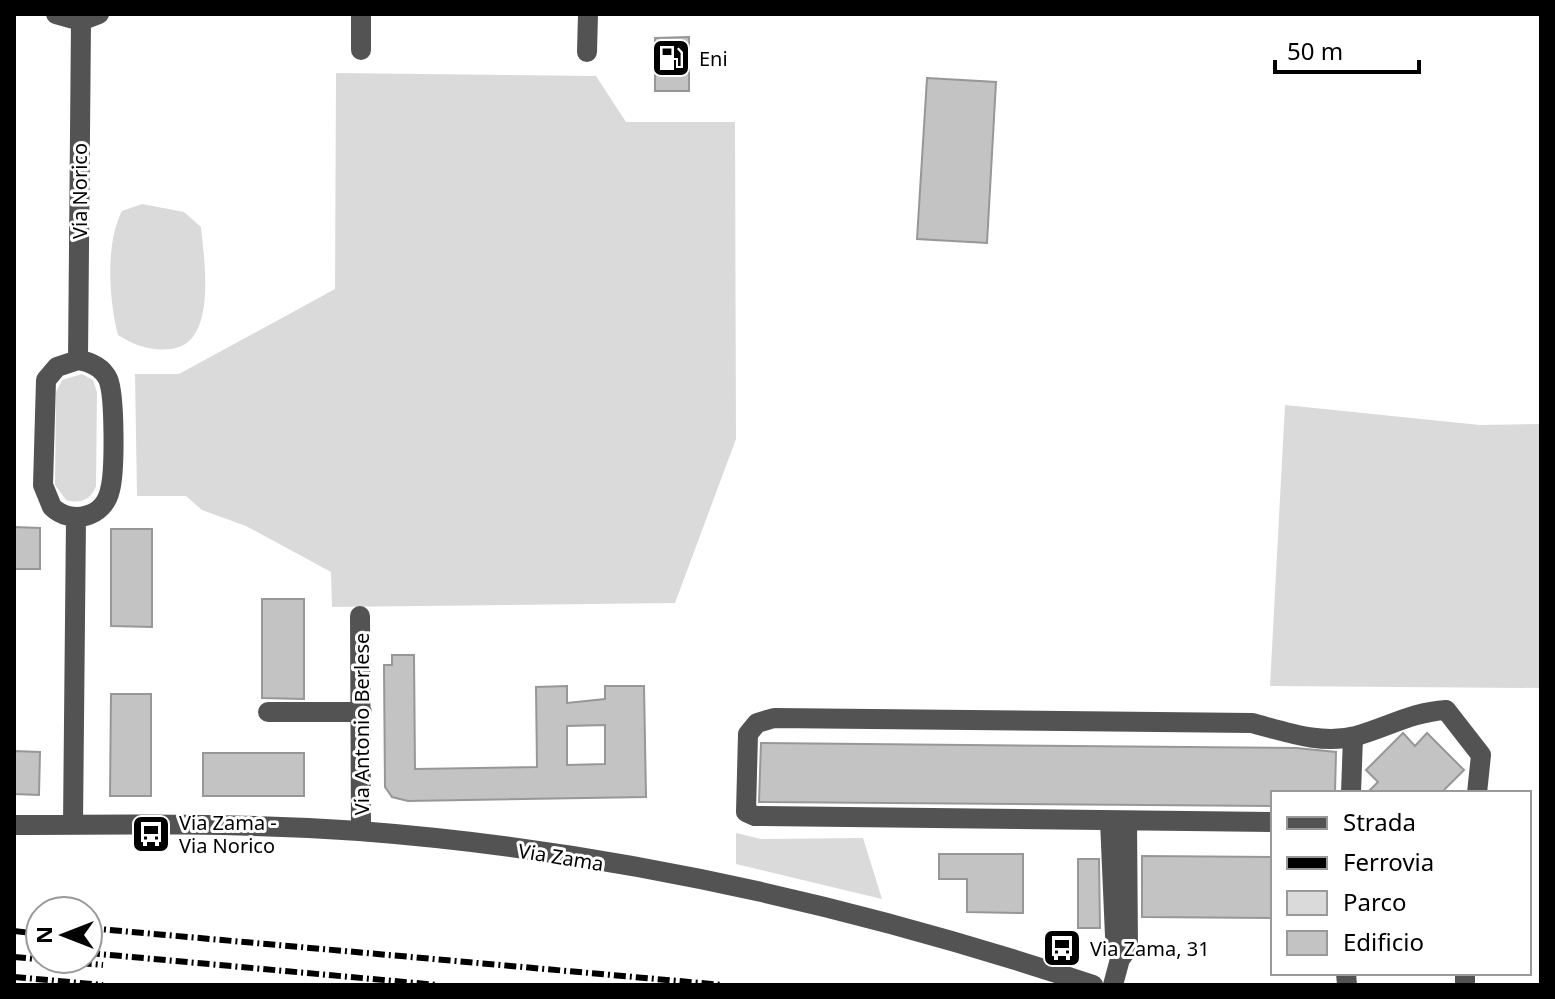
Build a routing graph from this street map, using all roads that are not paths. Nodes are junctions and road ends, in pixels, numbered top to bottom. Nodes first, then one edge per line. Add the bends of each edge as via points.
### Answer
1 (56, 14) edge
2 (361, 14) edge
3 (588, 14) edge
4 (90, 18) edge
5 (361, 50) dead end
6 (587, 52) dead end
7 (78, 360) junction
8 (76, 518) junction
9 (360, 616) dead end
10 (268, 712) dead end
11 (362, 712) junction
12 (1353, 737) junction
13 (1351, 791) edge
14 (1477, 791) edge
15 (1118, 821) junction
16 (1271, 822) edge
17 (73, 824) junction
18 (14, 825) edge
19 (361, 831) junction
20 (1093, 985) edge
21 (1113, 985) edge

1 - 4 street
2 - 5 street
3 - 6 street
4 - 7 street, Via Norico
7 - 8 street via 57,367 46,380 43,485 52,507
7 - 8 street via 96,366 109,383 111,481 103,505
8 - 17 street
9 - 11 street, Via Antonio Berlese
10 - 11 street
11 - 19 street, Via Antonio Berlese
12 - 13 street
12 - 14 street via 1419,712 1446,710 1481,755
12 - 15 street via 1317,739 1252,723 774,718 757,723 748,734 746,812 755,816
15 - 16 street
15 - 21 street via 1115,946 1120,959
17 - 18 street, Via Zama
17 - 19 street, Via Zama
19 - 20 street, Via Zama via 530,852 776,893

